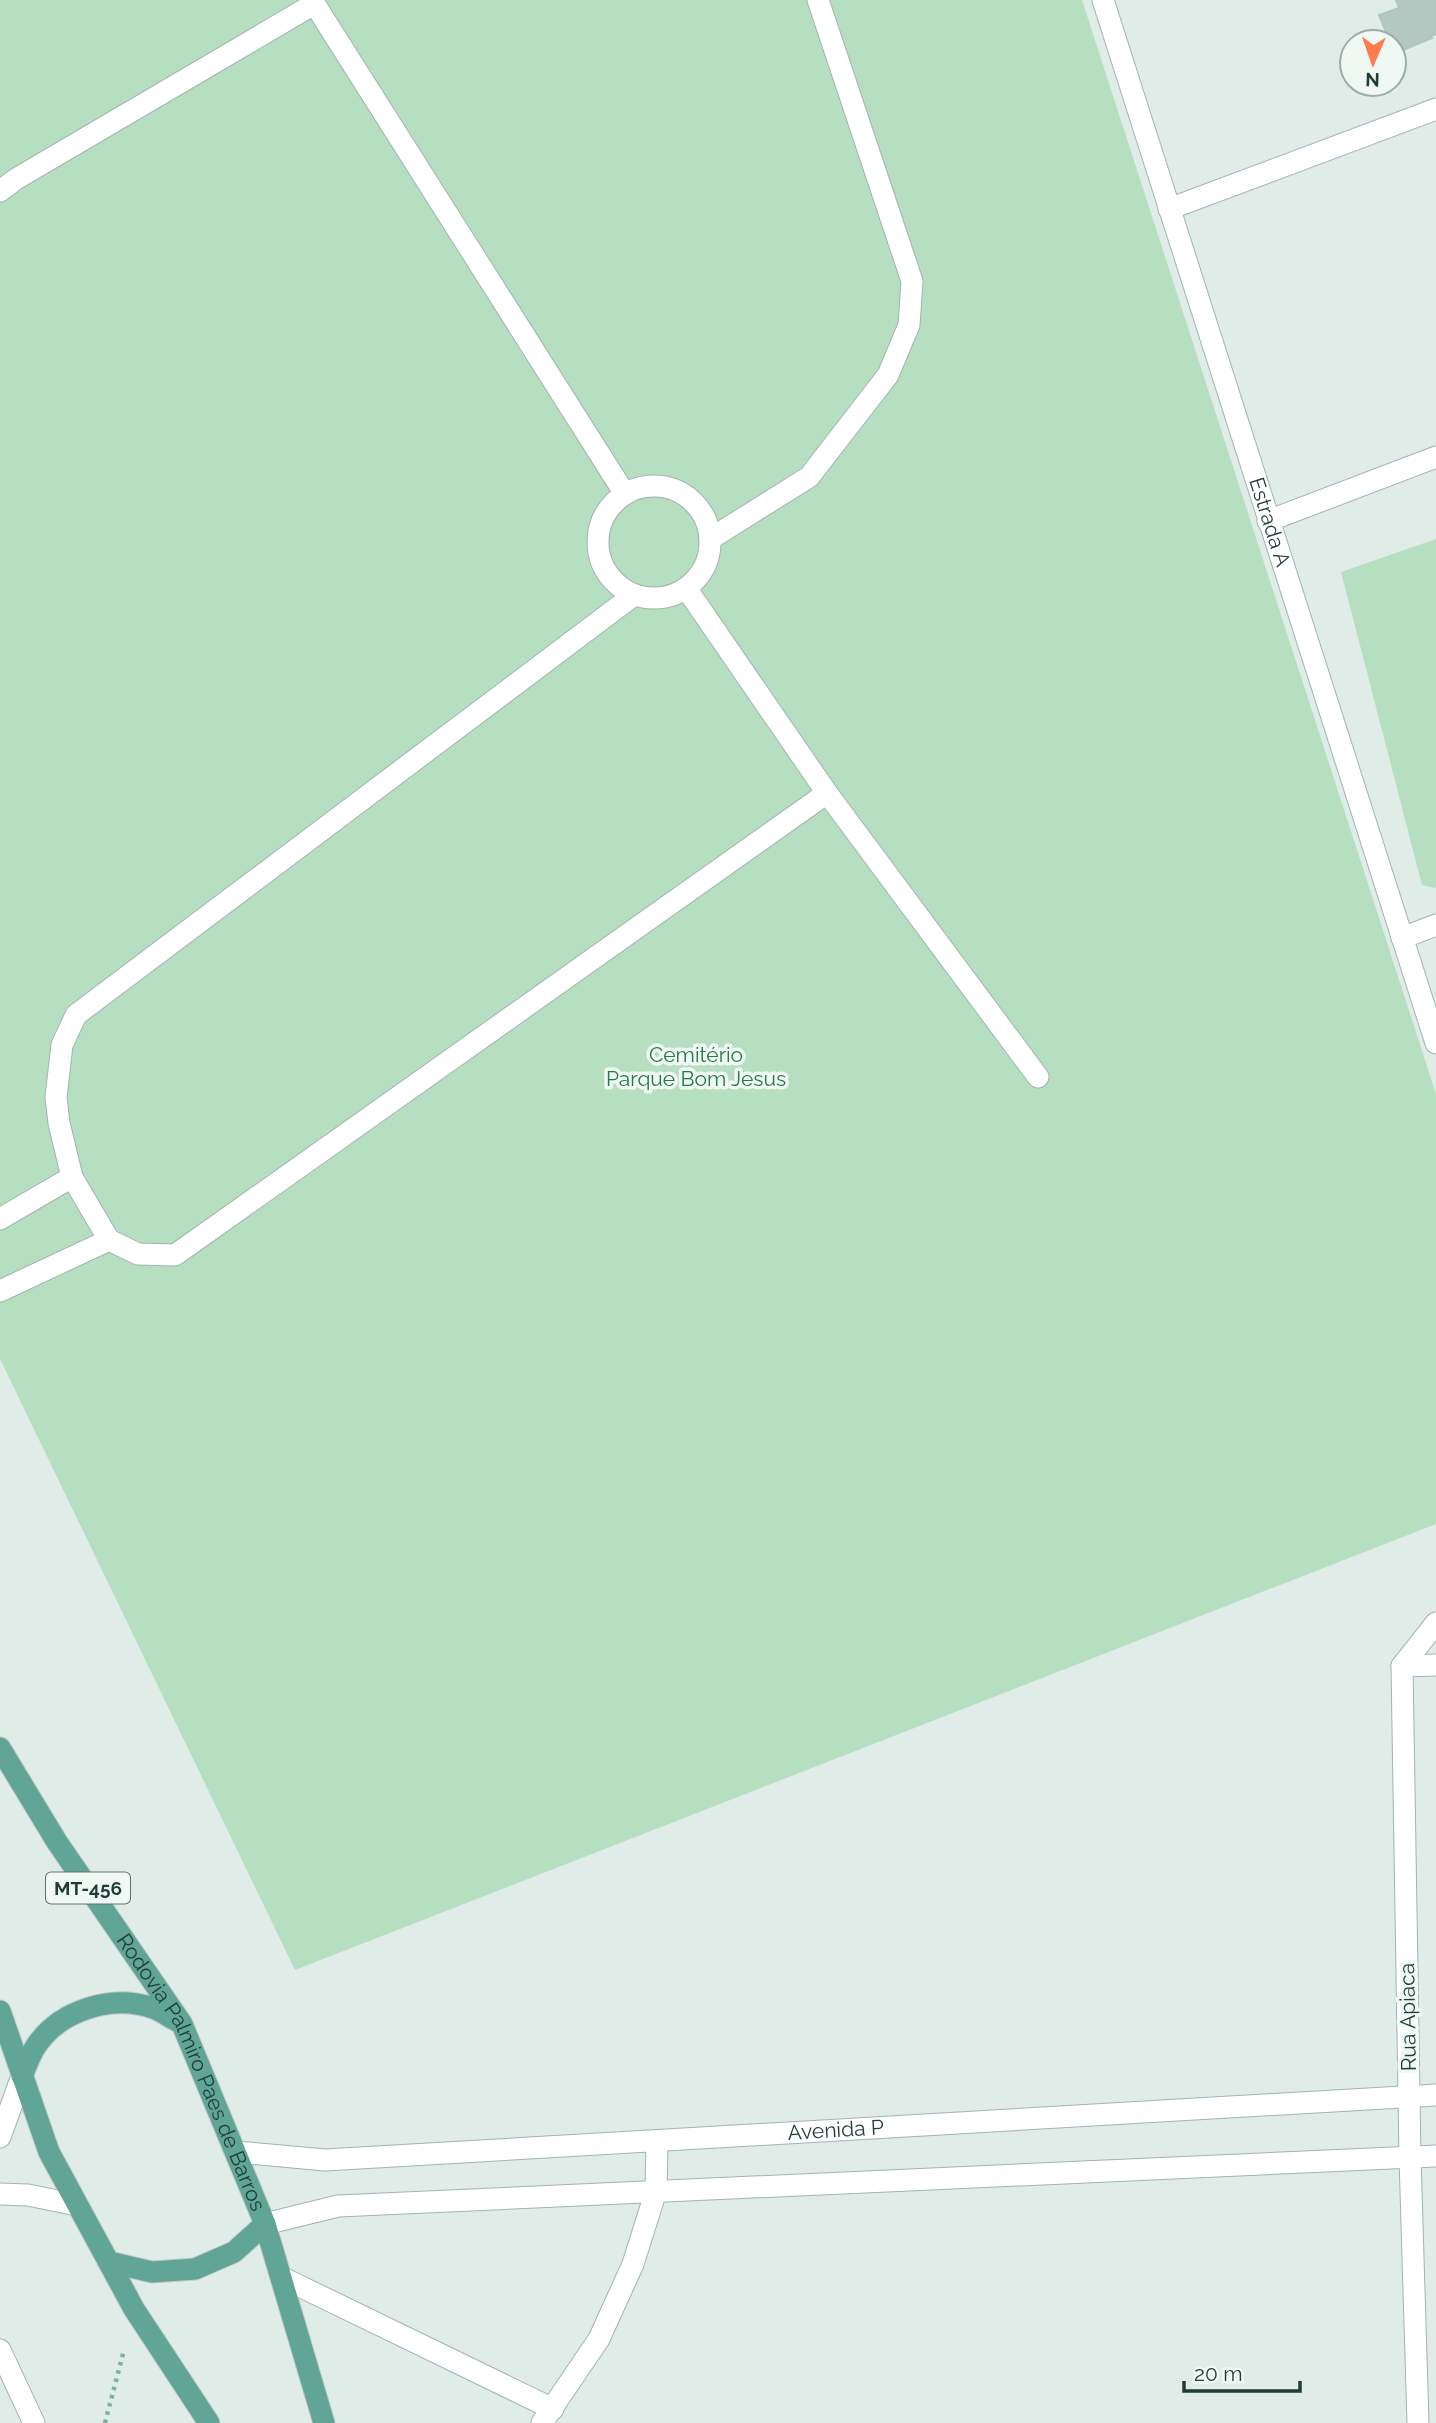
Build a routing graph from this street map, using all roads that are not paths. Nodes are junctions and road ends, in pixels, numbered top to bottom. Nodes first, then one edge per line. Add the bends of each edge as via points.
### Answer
1 (818, 0) edge
2 (1103, 0) edge
3 (313, 2) edge
4 (1436, 109) edge
5 (0, 191) edge
6 (1169, 209) junction
7 (1436, 457) edge
8 (625, 494) junction
9 (1268, 522) junction
10 (710, 539) junction
11 (686, 589) junction
12 (634, 595) junction
13 (827, 793) junction
14 (1436, 925) edge
15 (1402, 938) junction
16 (1436, 1043) edge
17 (1038, 1077) dead end
18 (72, 1177) junction
19 (0, 1219) edge
20 (109, 1240) junction
21 (0, 1291) edge
22 (1436, 1623) edge
23 (1436, 1665) edge
24 (1402, 1666) junction
25 (0, 1748) edge
26 (0, 2011) edge
27 (182, 2024) junction
28 (22, 2076) junction
29 (1436, 2095) edge
30 (1410, 2096) junction
31 (0, 2137) edge
32 (657, 2141) junction
33 (237, 2152) junction
34 (1436, 2156) edge
35 (1410, 2157) junction
36 (656, 2191) junction
37 (0, 2194) edge
38 (77, 2205) junction
39 (265, 2224) junction
40 (109, 2262) junction
41 (281, 2277) junction
42 (0, 2350) edge
43 (547, 2416) edge
44 (34, 2423) edge
45 (209, 2423) edge
46 (324, 2423) edge
47 (1418, 2423) edge

1 - 10 street via 912,281 909,326 888,375 809,477
2 - 6 street, Estrada A
3 - 5 street
3 - 8 street
4 - 6 street
6 - 9 street, Estrada A
7 - 9 street
8 - 10 street via 644,487 681,493 696,505
8 - 12 street via 601,521 597,538 606,573
9 - 15 street, Estrada A
10 - 11 street via 708,558
11 - 12 street via 670,597
11 - 13 street
12 - 18 street via 76,1015 61,1045 56,1097
13 - 17 street
13 - 20 street via 175,1255 138,1254
14 - 15 street
15 - 16 street, Estrada A
18 - 19 street
18 - 20 street
20 - 21 street
22 - 24 street
23 - 24 street
24 - 30 street, Rua Apiaca
25 - 27 main road, Rodovia Palmiro Paes de Barros / MT-456 via 57,1842
26 - 28 main road
27 - 28 main road via 153,2008 121,2002 88,2007 58,2022 36,2046
27 - 33 main road, Rodovia Palmiro Paes de Barros / MT-456
28 - 31 street
28 - 38 main road via 49,2152
29 - 30 street, Avenida P
30 - 32 street, Avenida P
30 - 35 street, Rua Apiaca
32 - 33 street, Avenida P via 325,2160
32 - 36 street
33 - 39 main road, Rodovia Palmiro Paes de Barros / MT-456
34 - 35 street
35 - 36 street
35 - 47 street, Rua Apiaca
36 - 39 street via 338,2206
36 - 43 street via 632,2264 599,2339
37 - 38 street
38 - 40 main road
39 - 40 main road via 234,2252 195,2269 152,2272
39 - 41 main road, Rodovia Palmiro Paes de Barros / MT-456
40 - 45 main road via 134,2309
41 - 43 street
41 - 46 main road, Rodovia Palmiro Paes de Barros / MT-456
42 - 44 street

